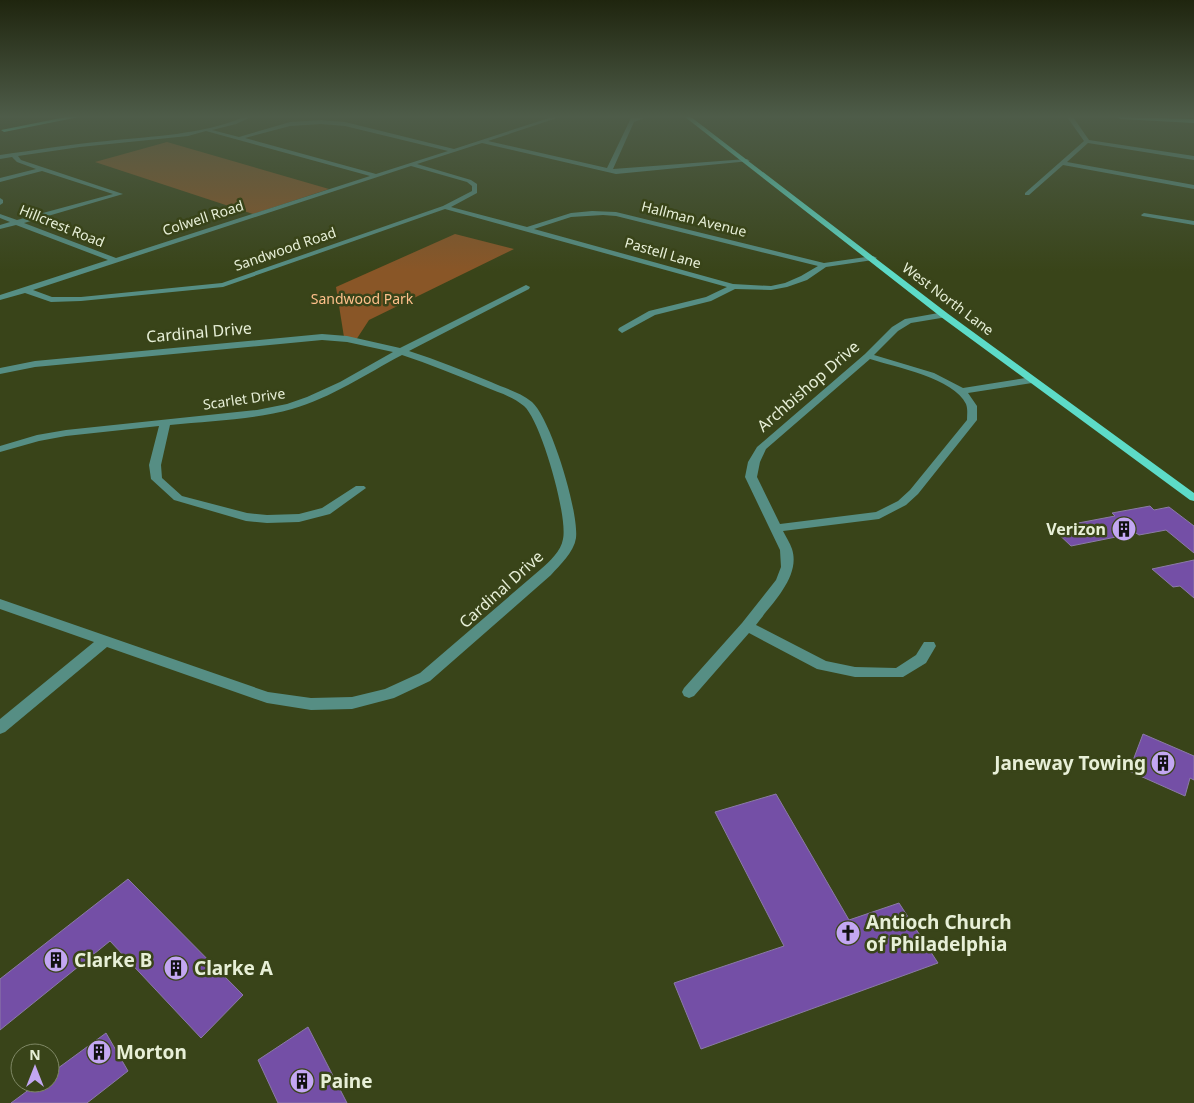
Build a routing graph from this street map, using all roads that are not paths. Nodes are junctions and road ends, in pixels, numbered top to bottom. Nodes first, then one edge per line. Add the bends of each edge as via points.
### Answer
1 (349, 168) edge
2 (402, 168) edge
3 (425, 168) edge
4 (598, 168) edge
5 (667, 168) edge
6 (755, 168) edge
7 (1056, 168) edge
8 (1092, 168) edge
9 (41, 169) joint
10 (609, 171) joint
11 (378, 176) junction
12 (0, 180) edge
13 (1194, 187) edge
14 (1027, 194) dead end
15 (444, 207) junction
16 (1144, 215) dead end
17 (0, 216) edge
18 (18, 222) junction
19 (1194, 223) edge
20 (0, 227) edge
21 (529, 229) junction
22 (152, 248) junction
23 (96, 253) junction
24 (873, 258) junction
25 (114, 260) junction
26 (824, 265) junction
27 (733, 286) junction
28 (526, 288) dead end
29 (25, 290) junction
30 (0, 298) edge
31 (944, 315) junction
32 (622, 330) dead end
33 (402, 352) junction
34 (868, 356) junction
35 (0, 371) edge
36 (1032, 380) junction
37 (962, 391) junction
38 (166, 423) junction
39 (0, 449) edge
40 (360, 488) dead end
41 (1194, 498) edge
42 (777, 528) junction
43 (0, 604) edge
44 (747, 626) junction
45 (106, 640) junction
46 (929, 646) dead end
47 (689, 692) dead end
48 (0, 728) edge

1 - 11 street
2 - 11 street, Colwell Road
3 - 15 street, Sandwood Road via 475,184 472,195
4 - 10 street
5 - 10 street
6 - 24 main road, West North Lane
7 - 14 street
8 - 13 street
9 - 12 street
9 - 18 street via 120,194
11 - 22 street, Colwell Road
15 - 21 street, Pastell Lane
15 - 29 street, Sandwood Road via 223,284 51,300
16 - 19 street
17 - 18 street, Hillcrest Road
18 - 20 street
18 - 23 street, Hillcrest Road
21 - 26 street, Hallman Avenue via 569,214 608,213
21 - 27 street, Pastell Lane
22 - 23 street
22 - 25 street, Colwell Road
23 - 25 street, Hillcrest Road
24 - 26 street, Pastell Lane
24 - 31 main road, West North Lane
25 - 29 street, Colwell Road
26 - 27 street, Pastell Lane via 787,286
27 - 32 street via 704,302 644,315
28 - 33 street, Scarlet Drive
29 - 30 street, Colwell Road
31 - 34 street, Archbishop Drive via 908,321
31 - 36 main road, West North Lane
33 - 35 street, Cardinal Drive via 344,337 322,337 35,364
33 - 38 street, Scarlet Drive via 311,400 288,407
33 - 45 street, Cardinal Drive via 516,396 536,413 562,491 570,538 561,556 546,572 425,677 389,694 352,703 311,704 267,697
34 - 37 street via 931,375
34 - 42 street, Archbishop Drive via 762,448 754,462 751,477
36 - 37 street
36 - 41 main road, West North Lane
37 - 42 street via 972,406 972,420 902,503 879,514
38 - 39 street, Scarlet Drive via 38,438
38 - 40 street via 155,465 156,479 178,498 246,517 299,518 326,511
42 - 44 street, Archbishop Drive via 786,550 782,581
43 - 45 street, Cardinal Drive
44 - 46 street via 822,665 855,672 898,673 921,659
44 - 47 street, Archbishop Drive
45 - 48 street

